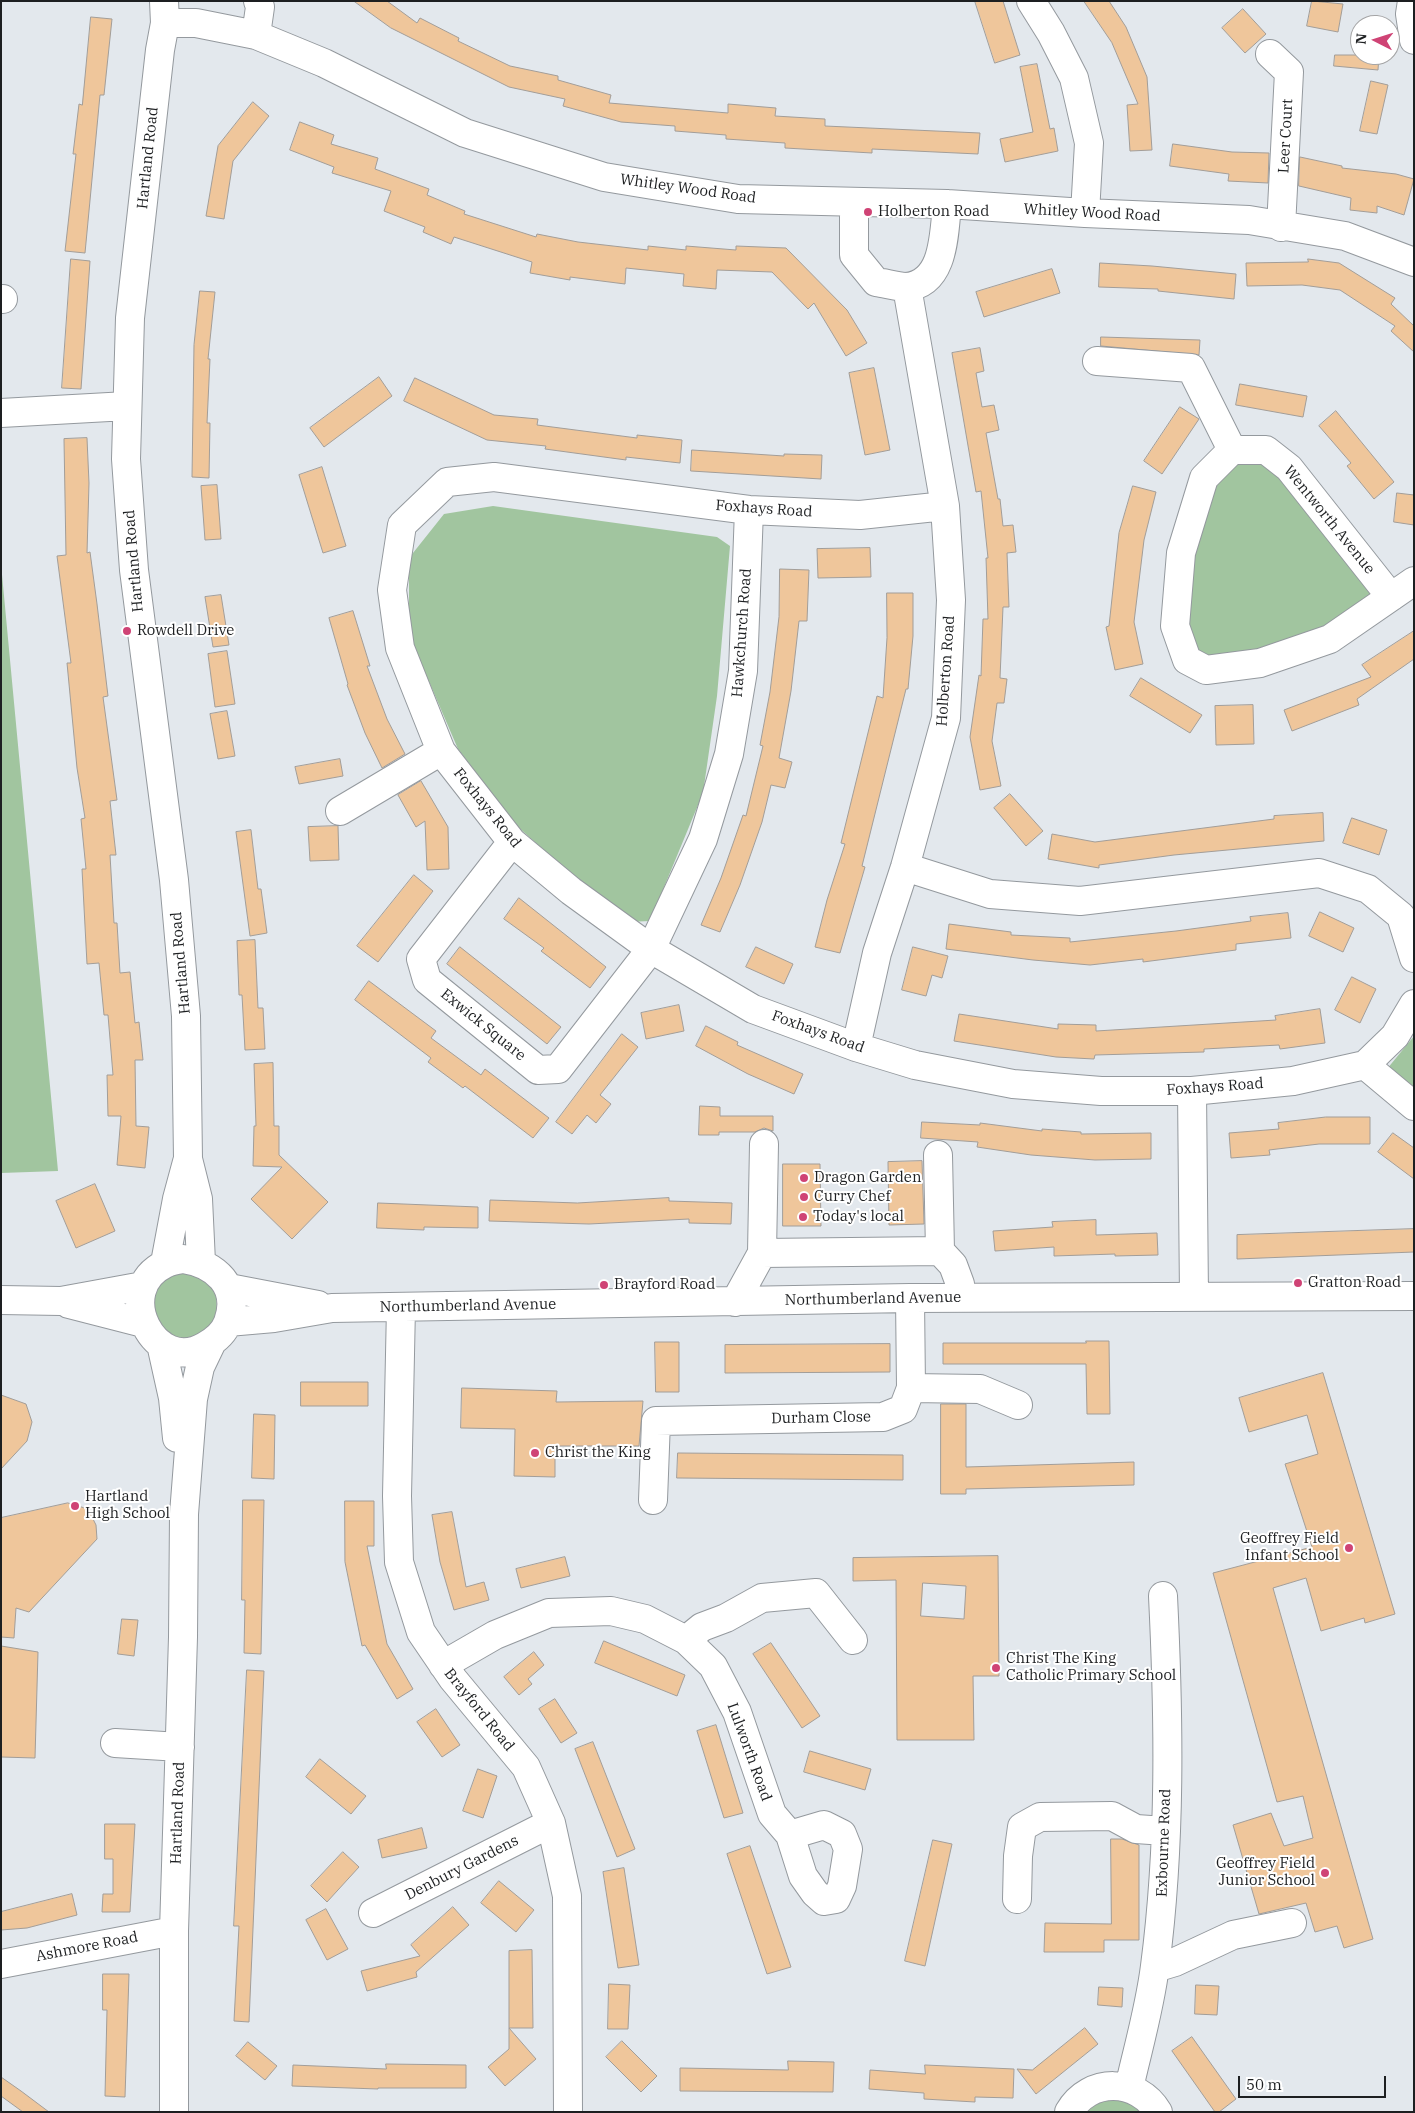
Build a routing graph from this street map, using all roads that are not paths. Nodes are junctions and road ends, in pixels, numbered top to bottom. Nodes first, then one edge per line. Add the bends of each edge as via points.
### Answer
1 (258, 1) edge
2 (1031, 1) edge
3 (1412, 1) edge
4 (165, 12) edge
5 (256, 35) junction
6 (1414, 40) edge
7 (1270, 54) dead end
8 (854, 203) junction
9 (947, 204) junction
10 (1085, 213) junction
11 (1281, 227) junction
12 (1414, 261) edge
13 (907, 287) junction
14 (1097, 361) dead end
15 (127, 406) junction
16 (1, 413) edge
17 (1232, 450) junction
18 (945, 506) junction
19 (749, 510) junction
20 (1414, 581) edge
21 (1391, 597) junction
22 (441, 751) junction
23 (340, 811) dead end
24 (512, 842) junction
25 (905, 867) junction
26 (651, 949) junction
27 (1414, 958) edge
28 (1414, 1004) edge
29 (856, 1047) junction
30 (1365, 1065) junction
31 (1192, 1091) junction
32 (1414, 1106) edge
33 (764, 1144) dead end
34 (938, 1155) dead end
35 (188, 1159) junction
36 (940, 1251) junction
37 (762, 1253) junction
38 (201, 1262) junction
39 (165, 1263) junction
40 (143, 1286) junction
41 (229, 1288) junction
42 (1414, 1296) edge
43 (1194, 1297) junction
44 (910, 1298) junction
45 (957, 1298) junction
46 (1, 1300) edge
47 (61, 1301) junction
48 (735, 1302) junction
49 (401, 1307) junction
50 (332, 1308) junction
51 (143, 1323) junction
52 (220, 1332) junction
53 (161, 1344) junction
54 (911, 1388) junction
55 (1018, 1404) dead end
56 (653, 1500) dead end
57 (184, 1514) junction
58 (1163, 1596) dead end
59 (686, 1640) junction
60 (854, 1640) dead end
61 (443, 1665) junction
62 (115, 1743) dead end
63 (180, 1747) junction
64 (551, 1823) junction
65 (1165, 1831) junction
66 (790, 1834) dead end
67 (1017, 1900) dead end
68 (373, 1912) dead end
69 (1292, 1922) dead end
70 (174, 1931) junction
71 (1, 1964) edge
72 (1155, 1968) junction
73 (1129, 2088) junction
74 (174, 2112) edge
75 (568, 2112) edge
76 (1069, 2112) edge
77 (1158, 2112) edge

1 - 5 street
2 - 10 street via 1074,78 1088,143
3 - 6 street via 1410,14
4 - 5 street, Whitley Wood Road via 196,23
4 - 15 street, Hartland Road via 130,318
5 - 8 street, Whitley Wood Road via 324,63 465,134 604,177 738,199
7 - 11 street, Leer Court via 1289,72
8 - 9 street, Whitley Wood Road
8 - 13 street via 854,255 876,282
9 - 10 street, Whitley Wood Road
9 - 13 street via 943,253 929,278
10 - 11 street, Whitley Wood Road via 1248,220
11 - 12 street, Whitley Wood Road via 1344,236
13 - 18 street, Holberton Road
14 - 17 street via 1191,368
15 - 16 street
15 - 35 street, Hartland Road via 126,458 134,570 174,880 186,1016
17 - 21 street, Wentworth Avenue via 1266,450 1288,468
17 - 21 street via 1204,478 1181,553 1174,626 1187,660 1206,670 1260,663 1330,639
18 - 19 street, Foxhays Road via 860,515
18 - 25 street, Holberton Road via 951,600 946,718
19 - 22 street, Foxhays Road via 494,477 447,482 402,525 392,590 400,648
19 - 26 street, Hawkchurch Road via 743,671 729,754 703,839
20 - 21 street
22 - 23 street
22 - 24 street, Foxhays Road
24 - 26 street, Foxhays Road via 571,891
24 - 26 street, Exwick Square via 421,959 426,980 538,1070 558,1069
25 - 27 street via 990,894 1080,902 1319,873 1368,889 1401,916
25 - 29 street, Holberton Road via 878,953
26 - 29 street, Foxhays Road via 754,1009
28 - 30 street via 1395,1036
29 - 31 street, Foxhays Road via 915,1065 1013,1084 1101,1092
30 - 31 street, Foxhays Road via 1293,1081
30 - 32 street
31 - 43 street
33 - 37 street
34 - 36 street
35 - 38 street, Hartland Road via 198,1199
35 - 39 street, Hartland Road
36 - 37 street
36 - 45 street via 953,1265 960,1284
37 - 48 street
38 - 39 street via 183,1259
38 - 41 street via 220,1275
39 - 40 street
40 - 47 street
40 - 51 street via 139,1307
41 - 50 street, Northumberland Avenue
41 - 52 street via 231,1305
42 - 43 street, Northumberland Avenue
43 - 45 street, Northumberland Avenue
44 - 45 street, Northumberland Avenue
44 - 48 street, Northumberland Avenue
44 - 54 street, Durham Close
46 - 47 street
47 - 51 street
48 - 49 street, Northumberland Avenue
49 - 50 street, Northumberland Avenue
49 - 61 street, Brayford Road via 399,1562 421,1632
50 - 52 street, Northumberland Avenue
51 - 53 street
52 - 53 street via 194,1352 176,1352
52 - 57 street, Hartland Road via 200,1367 193,1399
53 - 57 street, Hartland Road via 173,1398
54 - 55 street via 980,1389
54 - 56 street, Durham Close via 903,1409 883,1417 656,1421
57 - 63 street, Hartland Road
58 - 65 street, Exbourne Road via 1168,1698
59 - 60 street via 702,1627 762,1598 816,1593
59 - 61 street, Lulworth Road via 645,1619 611,1611 549,1613 495,1635
59 - 66 street, Lulworth Road via 713,1666 737,1712 772,1814
61 - 64 street, Brayford Road via 526,1767
62 - 63 street
63 - 70 street, Hartland Road
64 - 68 street, Denbury Gardens
64 - 75 street, Brayford Road via 566,1896
65 - 67 street via 1136,1829 1112,1816 1040,1817 1022,1827
65 - 72 street, Exbourne Road via 1165,1871
69 - 72 street via 1233,1935
70 - 71 street, Ashmore Road
70 - 74 street, Hartland Road
72 - 73 street, Exbourne Road
73 - 76 street via 1114,2085 1098,2088 1084,2094
73 - 77 street via 1143,2094

